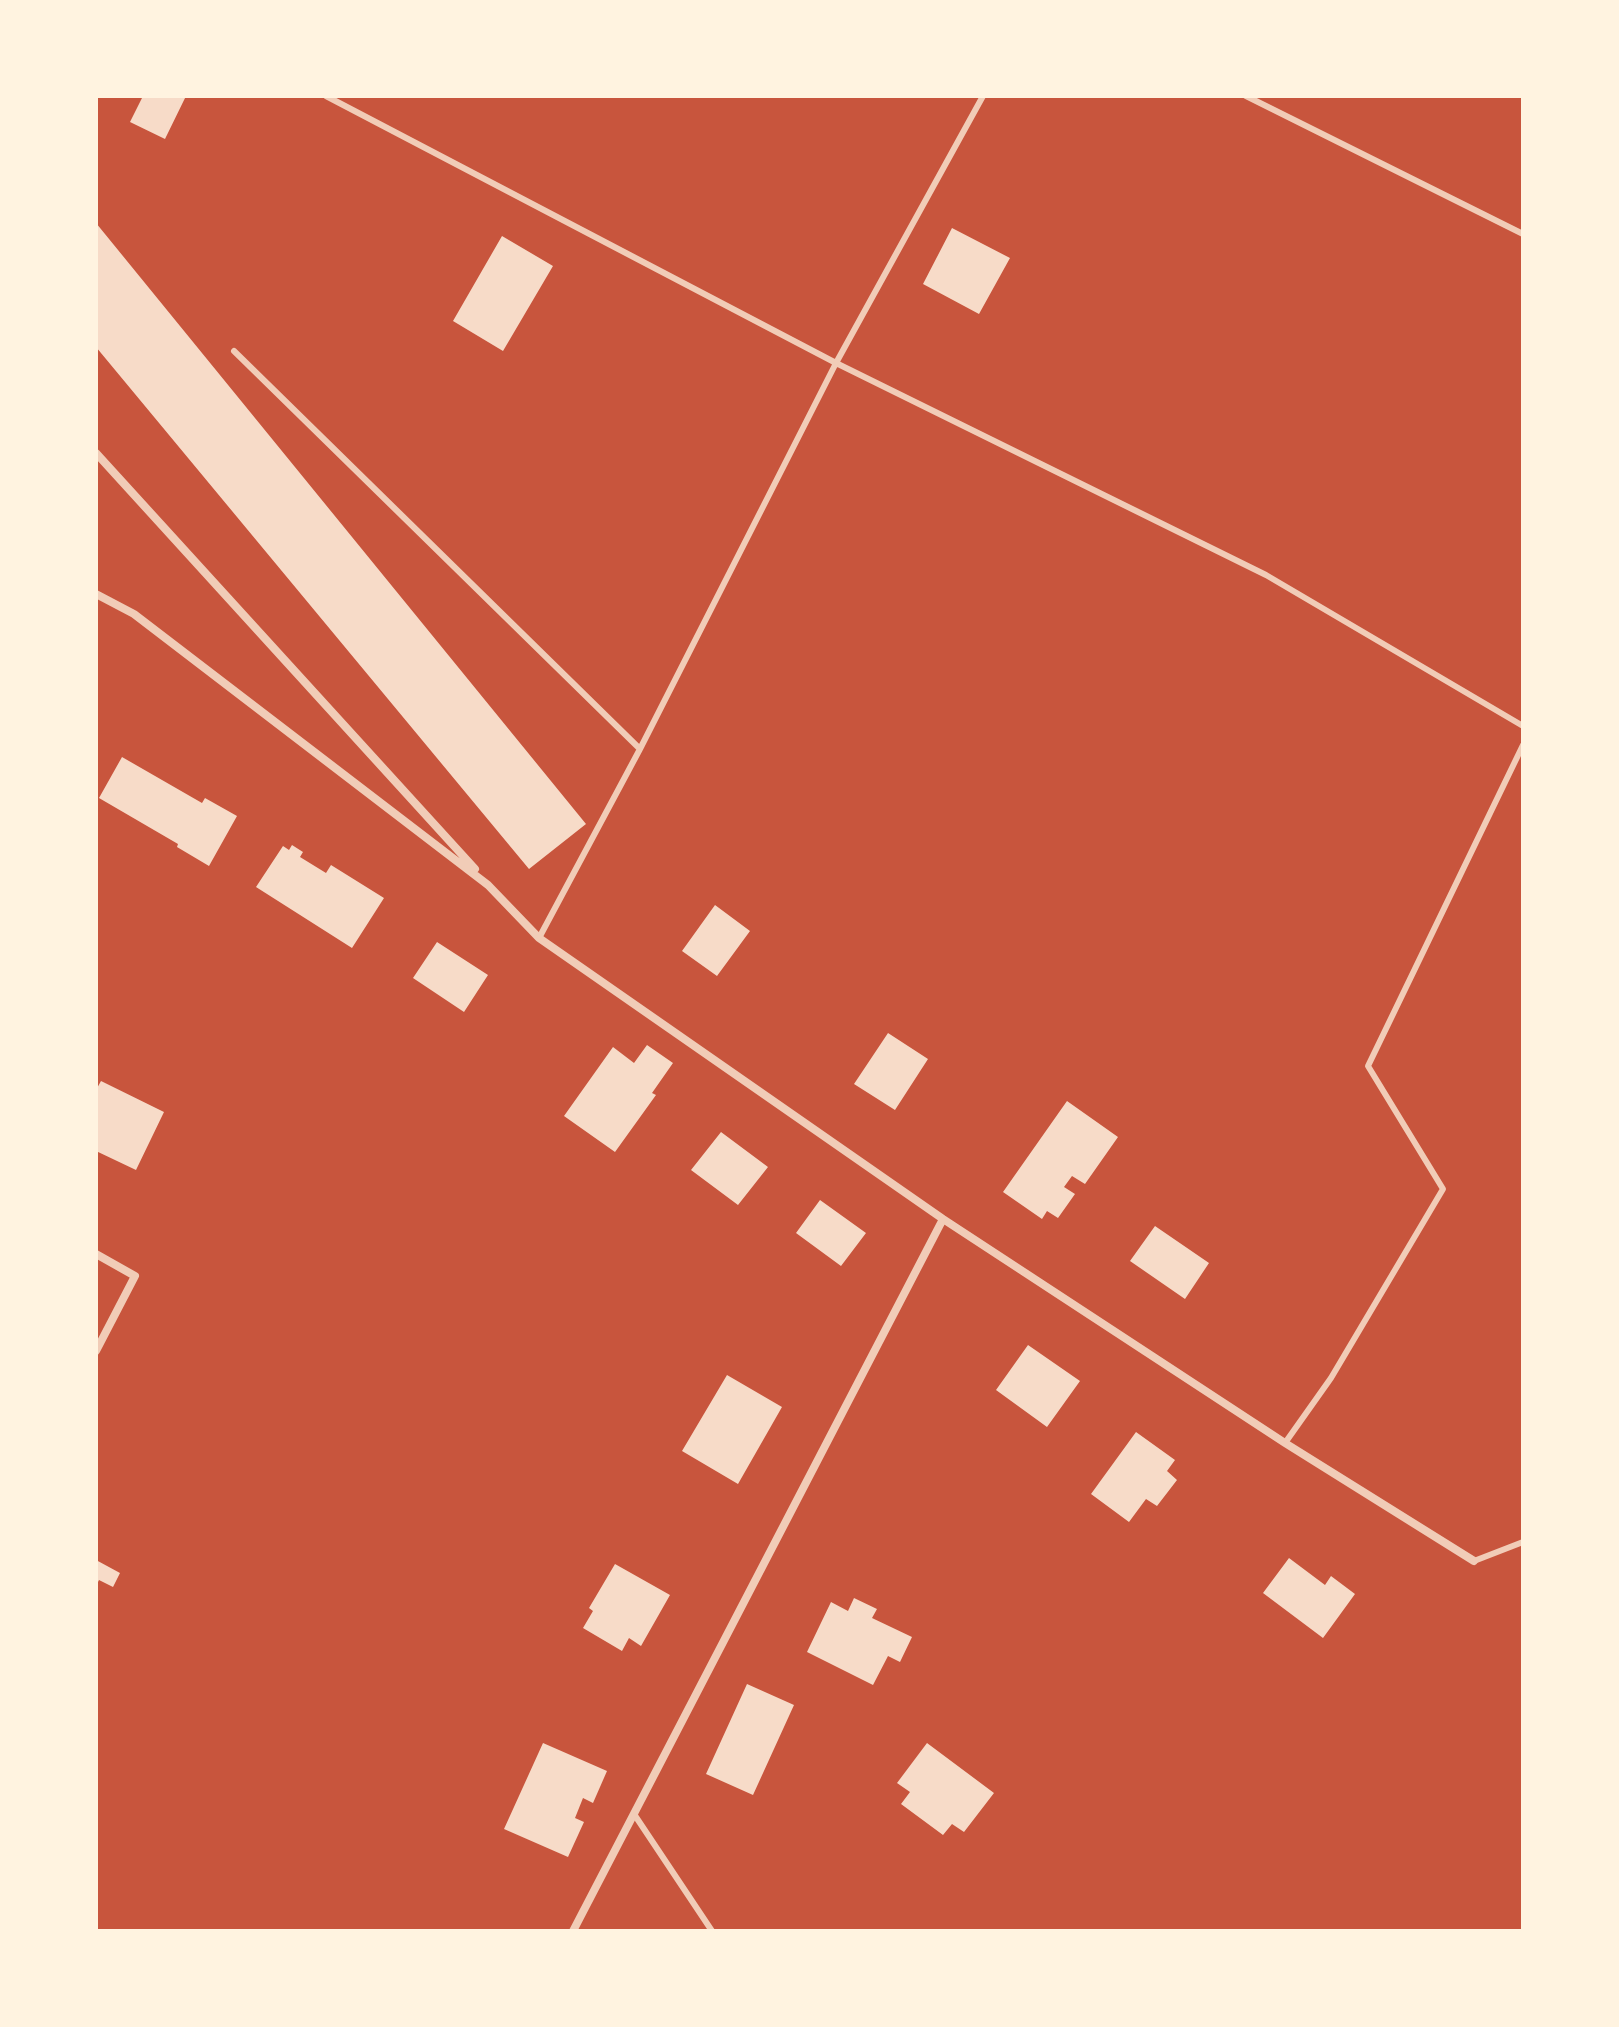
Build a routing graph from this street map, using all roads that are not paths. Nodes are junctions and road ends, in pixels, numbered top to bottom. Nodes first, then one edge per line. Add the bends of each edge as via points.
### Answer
1 (326, 96) edge
2 (983, 96) edge
3 (1246, 96) edge
4 (1523, 234) edge
5 (234, 351) dead end
6 (836, 363) junction
7 (96, 453) edge
8 (96, 594) edge
9 (1523, 726) edge
10 (1523, 745) edge
11 (640, 749) junction
12 (488, 885) junction
13 (539, 938) junction
14 (943, 1219) junction
15 (96, 1254) edge
16 (96, 1351) edge
17 (1285, 1443) junction
18 (1523, 1542) edge
19 (1474, 1561) joint
20 (634, 1814) junction
21 (573, 1931) edge
22 (712, 1931) edge

1 - 6 lane
2 - 6 lane
3 - 4 lane
5 - 11 lane
6 - 9 lane via 1266,575
6 - 11 lane
7 - 12 street
8 - 12 street via 134,614
10 - 17 lane via 1368,1066 1443,1189 1331,1378
11 - 13 lane
12 - 13 street
13 - 14 street
14 - 17 street
14 - 20 street
15 - 16 street via 135,1276
17 - 19 street
18 - 19 lane
20 - 21 street
20 - 22 lane

